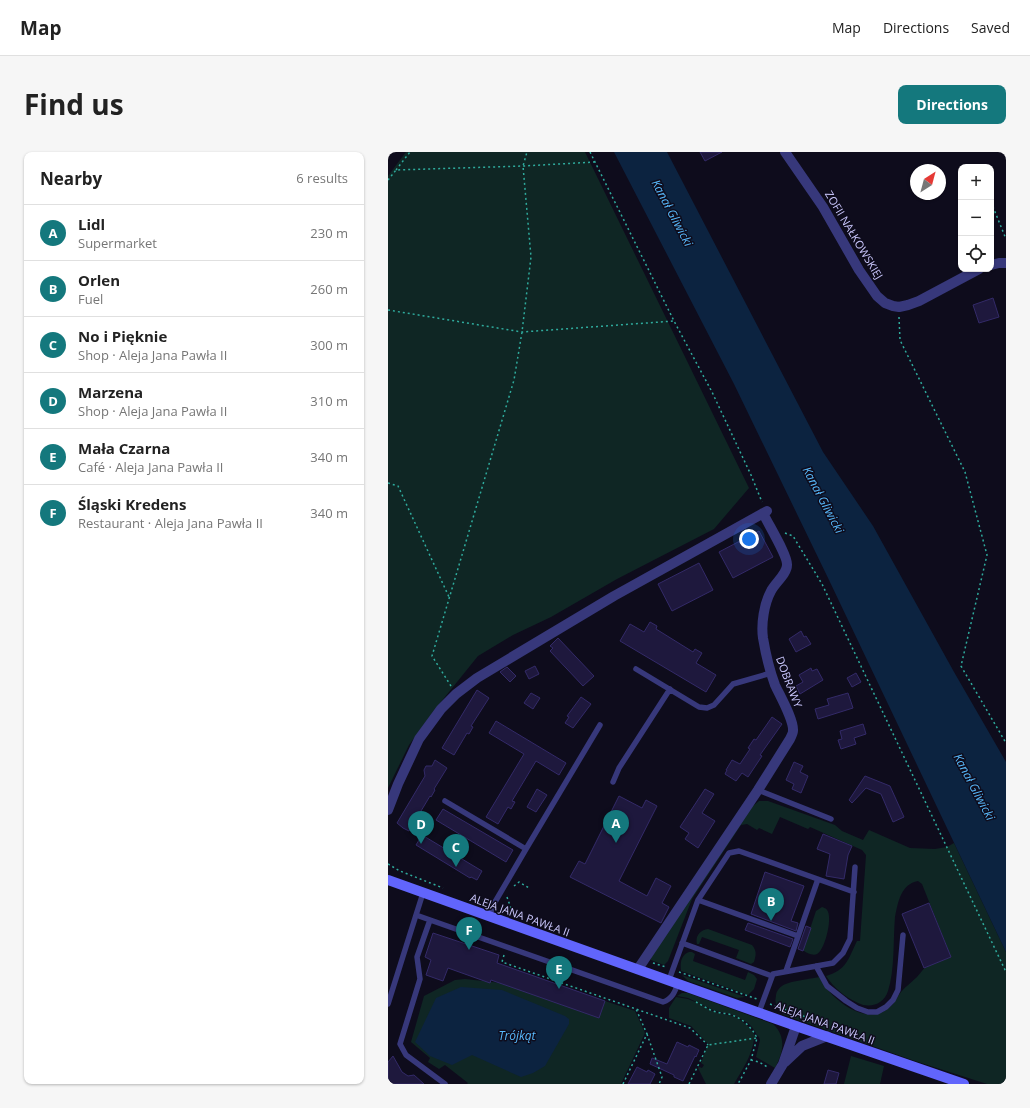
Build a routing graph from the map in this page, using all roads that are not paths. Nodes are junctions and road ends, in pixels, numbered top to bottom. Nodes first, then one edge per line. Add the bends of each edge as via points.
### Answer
1 (785, 152) edge
2 (1006, 263) edge
3 (994, 264) edge
4 (973, 272) edge
5 (636, 669) dead end
6 (771, 673) junction
7 (670, 689) junction
8 (600, 725) dead end
9 (613, 782) dead end
10 (758, 790) junction
11 (445, 801) dead end
12 (388, 810) edge
13 (831, 819) dead end
14 (526, 849) junction
15 (855, 867) dead end
16 (818, 879) junction
17 (388, 880) edge
18 (854, 892) junction
19 (423, 893) junction
20 (698, 900) junction
21 (416, 915) junction
22 (489, 916) junction
23 (430, 920) junction
24 (903, 935) dead end
25 (798, 936) junction
26 (682, 943) junction
27 (816, 966) junction
28 (638, 969) junction
29 (786, 972) junction
30 (772, 976) junction
31 (674, 982) junction
32 (388, 1004) edge
33 (759, 1012) junction
34 (796, 1026) junction
35 (827, 1036) junction
36 (783, 1064) junction
37 (444, 1084) edge
38 (771, 1084) edge
39 (964, 1084) edge

1 - 4 street, ZOFII NAŁKOWSKIEJ via 823,207 859,270 885,303 899,307 920,301
2 - 3 street
5 - 7 lane
6 - 7 lane via 733,684 714,705 707,708 699,707
6 - 10 street, DOBRAWY via 793,731
6 - 12 street, DOBRAWY via 766,660 764,616 771,590 788,567 765,512 614,596 477,678 456,694 440,709 419,739
7 - 9 lane via 619,768
8 - 14 lane
10 - 13 lane
10 - 28 street
11 - 14 lane
14 - 22 lane
15 - 18 lane
16 - 18 lane
16 - 20 lane via 739,851 729,853
16 - 25 lane
17 - 19 main road, ALEJA JANA PAWŁA II
18 - 27 lane via 850,939 843,953 833,963
19 - 21 lane
19 - 22 main road, ALEJA JANA PAWŁA II
20 - 25 lane
20 - 26 lane
21 - 23 lane
21 - 32 lane
22 - 28 main road, ALEJA JANA PAWŁA II
23 - 31 lane via 663,1002 674,995
23 - 37 lane via 417,957 420,979 400,1044 406,1055
24 - 27 lane via 898,990 893,1000 877,1012 868,1012 846,1001 827,986
25 - 29 lane
26 - 30 lane
26 - 31 lane via 673,969
27 - 29 lane
28 - 31 main road, ALEJA JANA PAWŁA II
29 - 30 lane
30 - 33 lane
31 - 33 main road, ALEJA JANA PAWŁA II
33 - 34 main road, ALEJA JANA PAWŁA II
34 - 35 main road, ALEJA JANA PAWŁA II
34 - 36 street
35 - 36 street via 802,1046
35 - 39 main road, ALEJA JANA PAWŁA II
36 - 38 street

